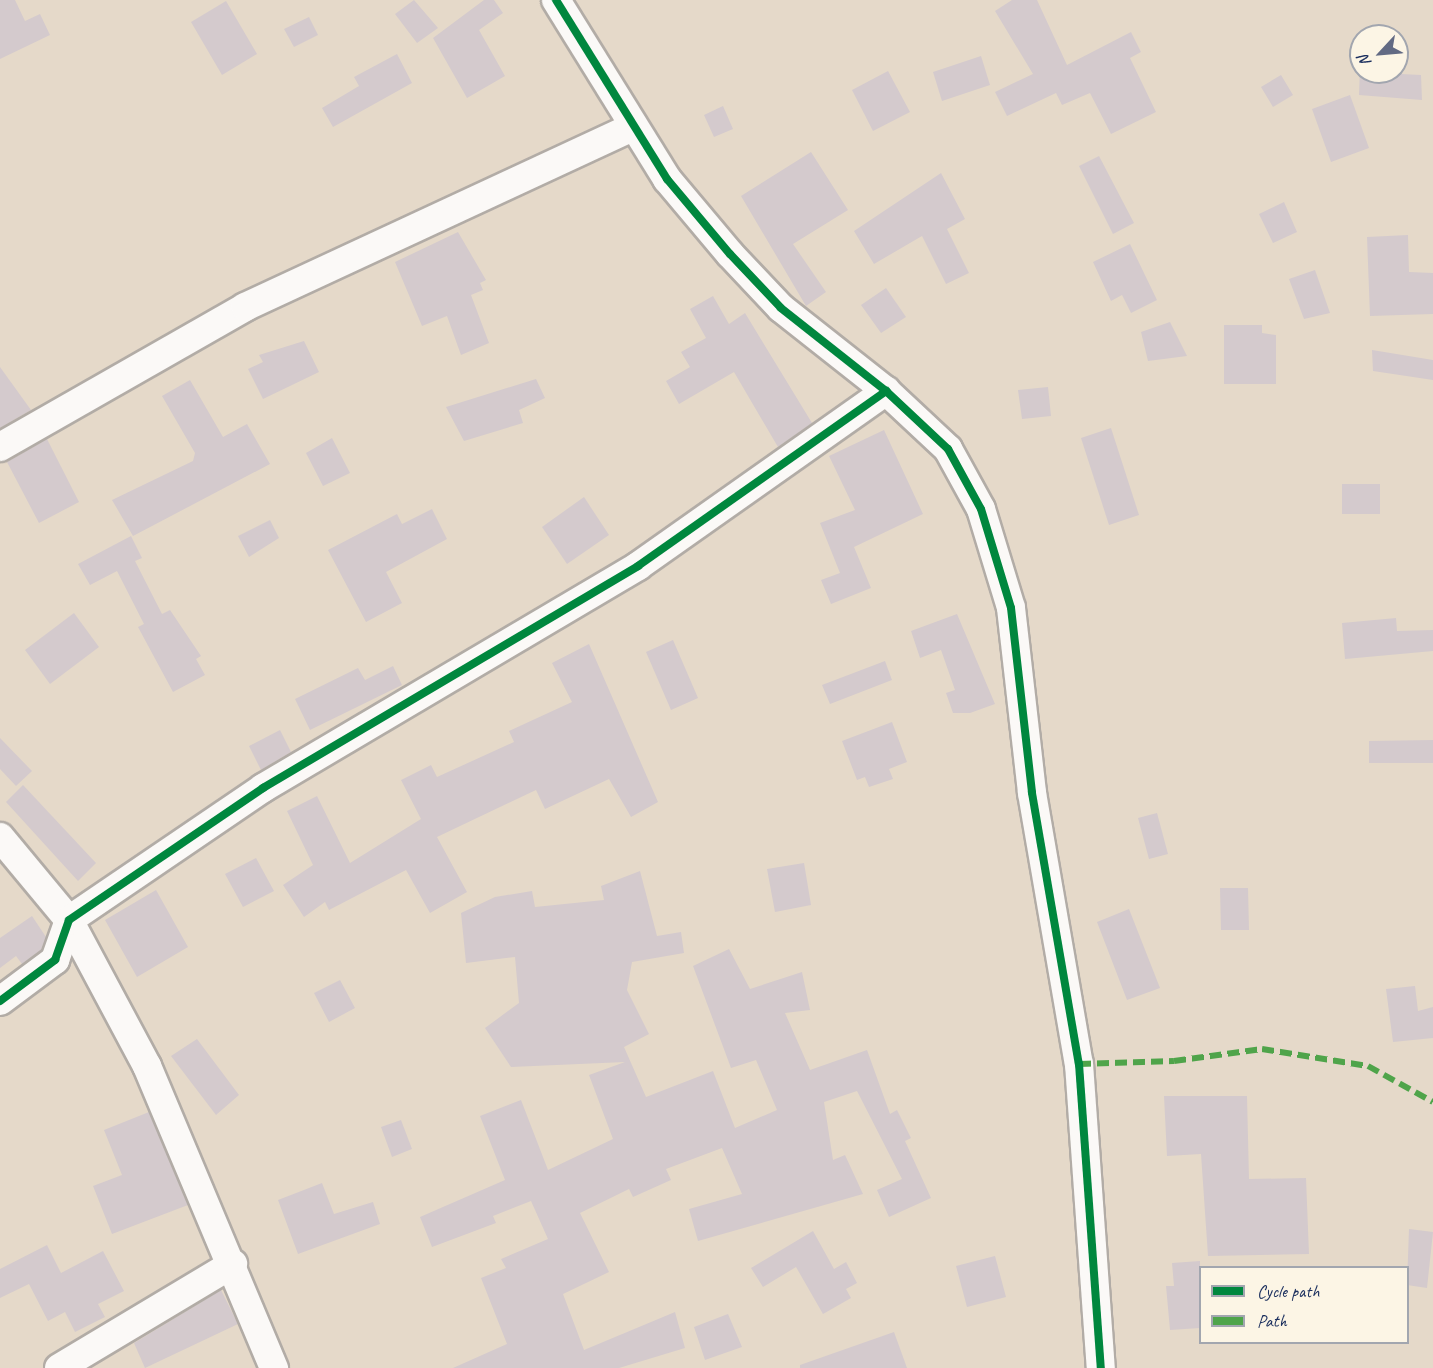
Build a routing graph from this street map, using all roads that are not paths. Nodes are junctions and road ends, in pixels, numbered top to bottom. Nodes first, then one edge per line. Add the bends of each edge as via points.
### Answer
1 (556, 0) edge
2 (633, 127) junction
3 (886, 391) junction
4 (0, 447) edge
5 (0, 837) edge
6 (69, 920) junction
7 (0, 1001) edge
8 (233, 1264) junction
9 (59, 1368) edge
10 (274, 1368) edge
11 (1101, 1368) edge

1 - 2 street
2 - 3 street via 668,179 744,270 781,308
2 - 4 street via 245,307
3 - 6 street via 638,566 263,788
3 - 11 street via 948,449 1001,561 1019,664 1032,794 1078,1064
5 - 6 street
6 - 7 street via 55,960
6 - 8 street via 147,1066
8 - 9 street
8 - 10 street

